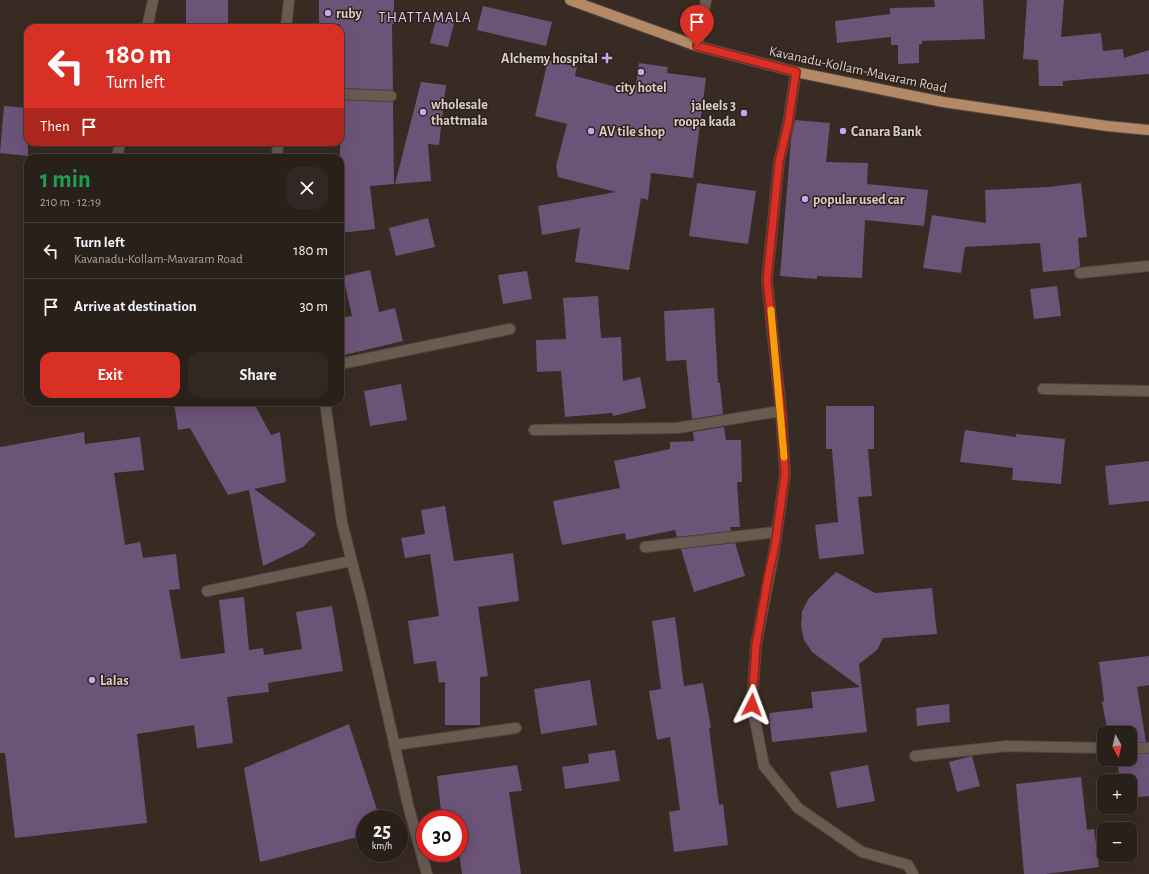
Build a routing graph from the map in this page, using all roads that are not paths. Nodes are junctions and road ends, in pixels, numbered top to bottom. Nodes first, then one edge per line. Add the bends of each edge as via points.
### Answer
1 (153, 0) edge
2 (289, 0) edge
3 (570, 0) edge
4 (706, 0) edge
5 (148, 24) edge
6 (286, 24) edge
7 (697, 46) junction
8 (796, 72) junction
9 (344, 94) edge
10 (391, 96) dead end
11 (1149, 130) edge
12 (1149, 266) edge
13 (1080, 273) dead end
14 (510, 329) dead end
15 (344, 363) edge
16 (1043, 389) dead end
17 (1149, 391) edge
18 (326, 406) edge
19 (781, 411) junction
20 (534, 430) dead end
21 (776, 532) junction
22 (645, 547) dead end
23 (351, 561) junction
24 (206, 591) dead end
25 (516, 728) dead end
26 (394, 745) junction
27 (1097, 748) edge
28 (1137, 748) edge
29 (1149, 748) edge
30 (915, 756) dead end
31 (427, 874) edge
32 (913, 874) edge

1 - 5 street
2 - 6 street
3 - 7 main road, Kavanadu-Kollam-Mavaram Road
4 - 7 street
7 - 8 main road, Kavanadu-Kollam-Mavaram Road
8 - 11 main road, Kavanadu-Kollam-Mavaram Road via 943,102
8 - 19 street via 779,162 767,280
9 - 10 street
12 - 13 street
14 - 15 street
16 - 17 street
18 - 23 street via 342,522
19 - 20 street via 677,428
19 - 21 street via 785,474
21 - 22 street
21 - 32 street via 756,645 752,705 764,766 798,808 862,852 908,865
23 - 24 street
23 - 26 street
25 - 26 street
26 - 31 street
27 - 30 street via 1007,746
28 - 29 street

